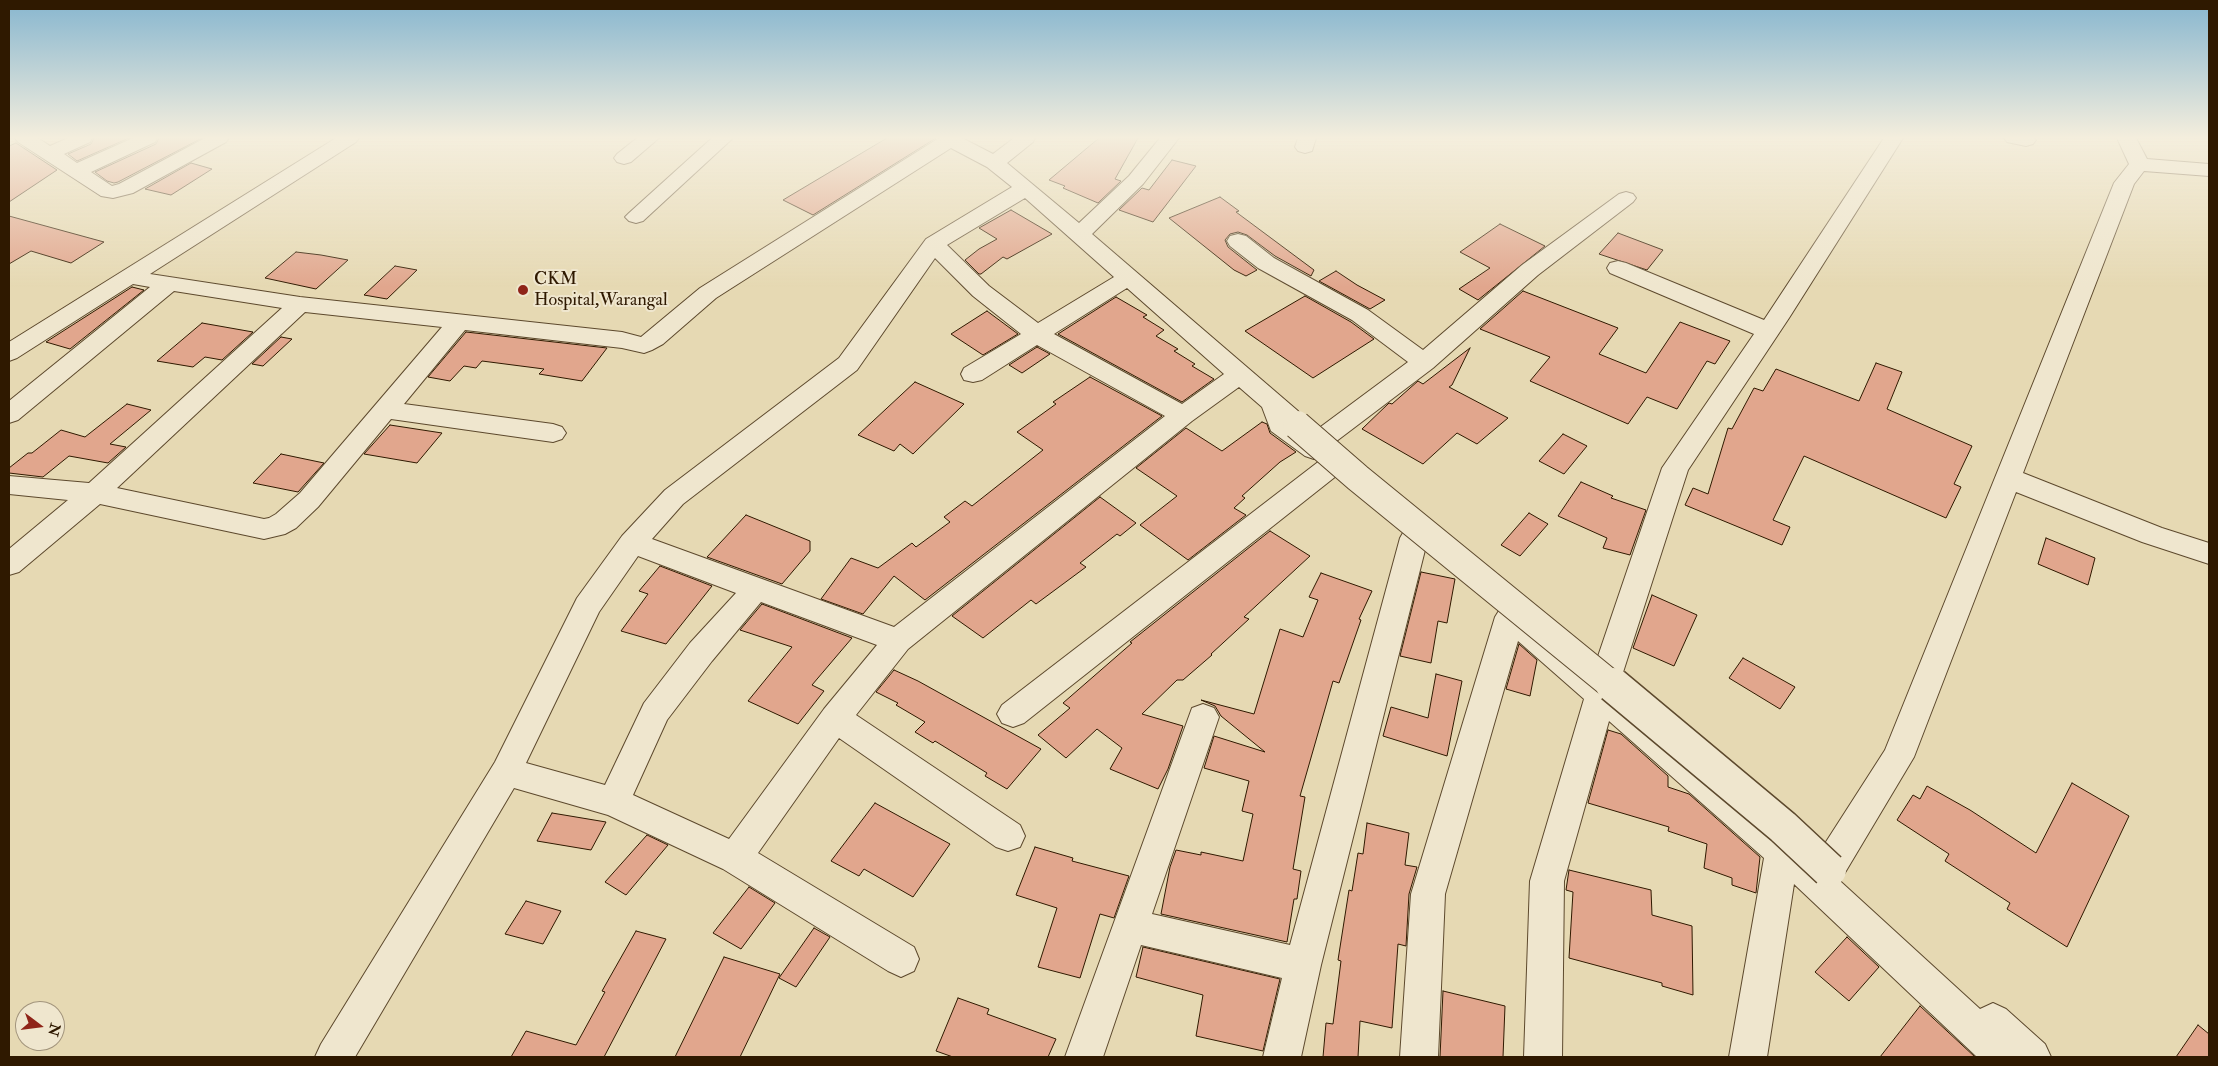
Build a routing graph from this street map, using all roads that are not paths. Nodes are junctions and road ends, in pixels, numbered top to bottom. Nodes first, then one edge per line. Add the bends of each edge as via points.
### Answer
1 (102, 188) edge
2 (126, 188) edge
3 (271, 188) edge
4 (668, 188) edge
5 (872, 188) edge
6 (1026, 188) joint
7 (1127, 188) edge
8 (1861, 188) edge
9 (2123, 188) edge
10 (1626, 198) dead end
11 (636, 217) dead end
12 (1079, 235) junction
13 (1238, 241) dead end
14 (934, 244) junction
15 (1618, 268) dead end
16 (1129, 277) junction
17 (129, 278) junction
18 (168, 284) junction
19 (300, 304) junction
20 (460, 321) junction
21 (1768, 331) junction
22 (1036, 334) junction
23 (9, 353) edge
24 (1424, 362) junction
25 (973, 374) dead end
26 (1239, 376) junction
27 (1274, 405) junction
28 (386, 410) junction
29 (9, 414) edge
30 (1182, 415) junction
31 (554, 433) dead end
32 (1315, 444) junction
33 (2008, 478) junction
34 (9, 485) edge
35 (94, 493) junction
36 (1414, 538) junction
37 (632, 542) junction
38 (2209, 554) edge
39 (9, 564) edge
40 (755, 590) junction
41 (1510, 617) junction
42 (898, 642) junction
43 (1600, 697) junction
44 (1013, 714) dead end
45 (1203, 717) dead end
46 (835, 718) junction
47 (506, 772) junction
48 (614, 802) junction
49 (1008, 836) dead end
50 (1782, 854) junction
51 (735, 858) junction
52 (1819, 884) junction
53 (1130, 926) junction
54 (901, 959) dead end
55 (1303, 965) junction
56 (334, 1057) edge
57 (1084, 1057) edge
58 (1282, 1057) edge
59 (1419, 1057) edge
60 (1543, 1057) edge
61 (1748, 1057) edge
62 (2004, 1057) edge
63 (2032, 1057) edge

1 - 2 street via 108,192
3 - 17 street
4 - 11 street
5 - 20 street via 708,293 647,344
6 - 12 street
6 - 14 street
7 - 12 street
8 - 21 street
9 - 33 street
10 - 24 street via 1530,270
12 - 16 street
13 - 24 street via 1266,263 1360,315
14 - 22 street via 980,291
14 - 37 street via 848,364 674,497
15 - 21 street
16 - 22 street
16 - 26 street
17 - 18 street
17 - 23 street
18 - 19 street
18 - 29 street
19 - 20 street
19 - 35 street
20 - 28 street
21 - 43 street via 1675,468
22 - 25 street
22 - 30 street
24 - 32 street
26 - 27 street
26 - 30 street
27 - 32 street
27 - 32 street via 1280,424 1308,444
28 - 31 street
28 - 35 street via 309,500 275,527 264,529
30 - 42 street
32 - 36 street
32 - 44 street
32 - 63 street, bridge via 1514,603 1783,827
33 - 38 street
33 - 52 street via 1898,757
34 - 35 street
35 - 39 street
36 - 41 street
36 - 55 street
37 - 40 street
37 - 47 street via 587,606
40 - 42 street
40 - 48 street via 655,712
41 - 43 street
41 - 59 street via 1428,894
42 - 46 street
43 - 50 street via 1688,769
43 - 60 street via 1547,881
45 - 53 street
46 - 49 street
46 - 51 street
47 - 48 street
47 - 56 street
48 - 51 street
50 - 52 street
50 - 61 street
51 - 54 street
52 - 62 street
53 - 55 street
53 - 57 street
55 - 58 street

